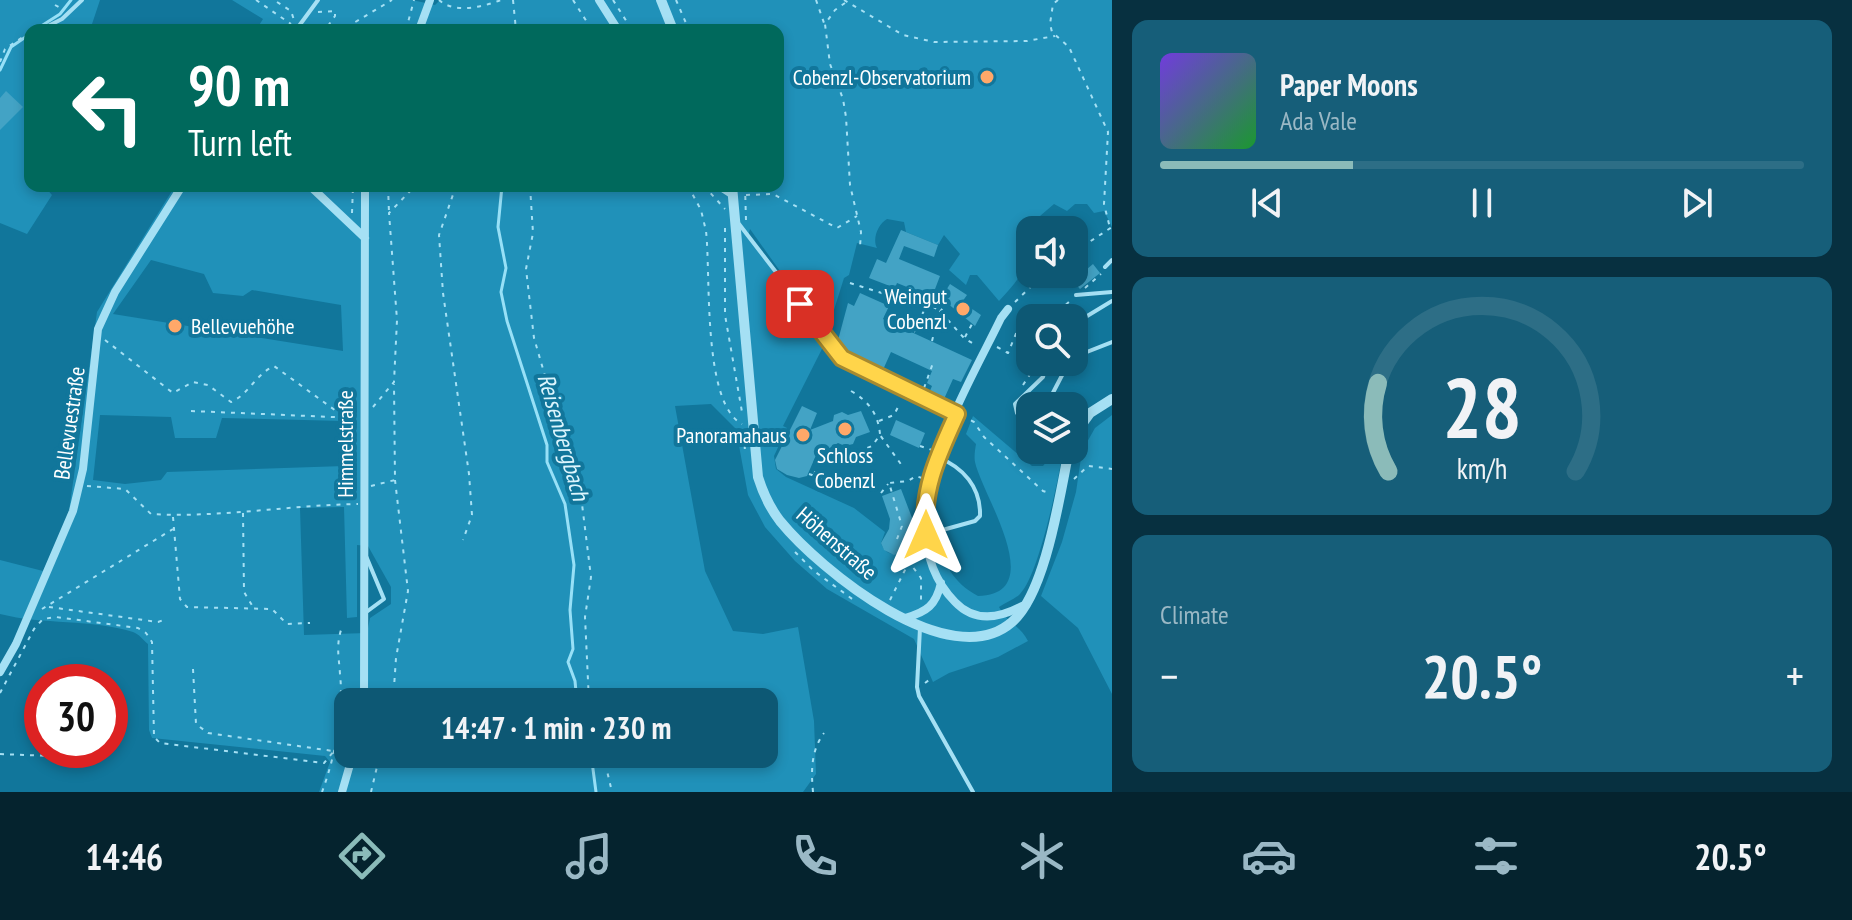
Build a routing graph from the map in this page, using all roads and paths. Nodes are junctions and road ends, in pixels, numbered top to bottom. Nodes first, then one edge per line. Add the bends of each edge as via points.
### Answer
1 (64, 0) edge
2 (82, 0) edge
3 (256, 0) edge
4 (318, 0) edge
5 (392, 0) edge
6 (414, 0) edge
7 (430, 0) edge
8 (439, 0) edge
9 (501, 0) edge
10 (513, 0) edge
11 (599, 0) edge
12 (613, 0) edge
13 (661, 0) edge
14 (676, 0) edge
15 (816, 0) edge
16 (1050, 0) edge
17 (1058, 0) edge
18 (573, 1) edge
19 (277, 2) edge
20 (845, 2) edge
21 (1053, 4) junction
22 (55, 5) dead end
23 (308, 14) junction
24 (52, 24) edge
25 (290, 24) edge
26 (295, 24) edge
27 (301, 24) edge
28 (329, 24) edge
29 (352, 24) edge
30 (408, 24) edge
31 (421, 24) edge
32 (515, 24) edge
33 (588, 24) edge
34 (614, 24) edge
35 (628, 24) edge
36 (671, 24) edge
37 (686, 24) edge
38 (825, 24) junction
39 (24, 35) edge
40 (1055, 36) junction
41 (0, 62) edge
42 (1112, 128) edge
43 (1108, 132) junction
44 (1108, 145) junction
45 (1112, 149) edge
46 (178, 192) edge
47 (316, 192) edge
48 (353, 192) edge
49 (365, 192) edge
50 (388, 192) edge
51 (409, 192) edge
52 (454, 192) edge
53 (530, 192) edge
54 (691, 192) edge
55 (710, 192) edge
56 (733, 192) edge
57 (746, 192) edge
58 (746, 195) junction
59 (727, 211) dead end
60 (389, 213) junction
61 (859, 215) junction
62 (736, 224) junction
63 (351, 225) junction
64 (1111, 227) edge
65 (365, 238) junction
66 (1088, 243) edge
67 (860, 247) dead end
68 (1112, 260) edge
69 (1105, 267) dead end
70 (850, 283) dead end
71 (1030, 288) edge
72 (1112, 292) edge
73 (1074, 297) joint
74 (1066, 300) dead end
75 (1112, 301) edge
76 (927, 303) junction
77 (947, 303) dead end
78 (1008, 309) joint
79 (940, 311) junction
80 (1088, 316) edge
81 (972, 324) dead end
82 (98, 329) junction
83 (914, 332) dead end
84 (1016, 334) edge
85 (964, 338) junction
86 (932, 341) dead end
87 (1112, 342) edge
88 (988, 346) junction
89 (1088, 351) edge
90 (933, 363) dead end
91 (1029, 376) edge
92 (1043, 376) edge
93 (394, 382) junction
94 (1022, 388) dead end
95 (851, 391) dead end
96 (1027, 392) edge
97 (921, 397) junction
98 (1112, 399) edge
99 (899, 405) dead end
100 (191, 411) dead end
101 (957, 414) junction
102 (1088, 416) edge
103 (346, 417) junction
104 (969, 418) dead end
105 (364, 419) junction
106 (878, 422) junction
107 (880, 435) junction
108 (920, 446) dead end
109 (935, 454) junction
110 (1066, 464) edge
111 (903, 467) dead end
112 (1112, 469) edge
113 (1077, 477) dead end
114 (923, 478) dead end
115 (844, 479) dead end
116 (395, 480) junction
117 (889, 483) junction
118 (79, 486) junction
119 (363, 489) junction
120 (1048, 492) dead end
121 (881, 493) dead end
122 (363, 504) junction
123 (243, 511) junction
124 (172, 515) junction
125 (175, 528) junction
126 (926, 535) junction
127 (897, 539) dead end
128 (463, 540) dead end
129 (922, 546) dead end
130 (363, 550) junction
131 (909, 562) junction
132 (941, 583) junction
133 (1027, 604) junction
134 (885, 606) junction
135 (921, 606) dead end
136 (47, 607) junction
137 (254, 608) junction
138 (29, 612) junction
139 (363, 614) junction
140 (905, 618) junction
141 (166, 619) dead end
142 (310, 623) dead end
143 (921, 625) junction
144 (341, 630) dead end
145 (193, 669) dead end
146 (0, 672) edge
147 (933, 677) dead end
148 (917, 687) junction
149 (339, 688) edge
150 (364, 688) edge
151 (394, 688) edge
152 (588, 688) edge
153 (0, 693) edge
154 (824, 733) dead end
155 (334, 751) junction
156 (0, 754) edge
157 (24, 755) edge
158 (349, 768) edge
159 (377, 768) edge
160 (606, 768) edge
161 (322, 792) edge
162 (342, 792) edge
163 (371, 792) edge
164 (612, 792) edge
165 (813, 792) edge
166 (973, 792) edge

1 - 22 path via 61,7
2 - 24 lane
3 - 25 path
4 - 23 lane
5 - 29 path
6 - 30 path
7 - 31 street
8 - 9 path via 469,8
10 - 32 path
11 - 34 street
12 - 35 path
13 - 36 street
14 - 37 path
15 - 38 path
16 - 21 path
17 - 21 path
18 - 33 path
19 - 26 path via 291,11
20 - 38 path
20 - 40 path via 903,35 934,42
21 - 40 path via 1050,24
23 - 27 lane
23 - 28 path via 335,11
38 - 61 path via 830,64 843,99 850,185
39 - 41 path
40 - 43 path via 1069,47
42 - 43 path
43 - 44 path
44 - 45 path
44 - 64 path via 1104,204
46 - 82 street, Bellevuestraße via 115,292
47 - 63 street
48 - 63 path
49 - 65 street, Himmelstraße
50 - 60 path
51 - 60 path
52 - 128 path via 439,235 469,474 472,515
53 - 152 path via 533,233 526,269 534,338 564,436 564,462 582,504 591,577 585,617
54 - 62 path via 706,231 716,378 728,414 744,424 725,315
55 - 59 path
56 - 62 street, Höhenstraße
57 - 58 path
58 - 61 path via 773,194 837,228
58 - 62 path
60 - 93 path via 397,320
61 - 67 path
62 - 97 lane via 744,227 842,358
62 - 134 street, Höhenstraße via 763,493 797,539
63 - 65 street
64 - 66 path
65 - 105 street, Himmelstraße
68 - 69 lane
70 - 76 path via 888,295 906,290
71 - 78 path
72 - 73 lane
73 - 74 path
75 - 80 lane
76 - 79 path
76 - 83 path
77 - 79 path
78 - 88 street
79 - 85 path
79 - 86 path
81 - 85 path
82 - 103 path via 111,346 173,393 193,382 208,385 231,402 274,366
82 - 118 street, Bellevuestraße
84 - 88 path via 1008,353
85 - 88 path
87 - 89 lane
88 - 101 street
90 - 97 path
91 - 94 path
92 - 96 lane
93 - 105 path
93 - 116 path
95 - 106 path via 864,399
97 - 101 lane
98 - 102 street
99 - 106 path via 894,415
100 - 103 path
101 - 109 street
103 - 105 path
104 - 120 path
105 - 119 street, Himmelstraße
106 - 107 path
107 - 111 path
107 - 115 path via 872,446 834,461 821,456 812,474 830,481
108 - 109 path
109 - 126 street via 926,498
109 - 126 lane via 964,472 979,504 978,519
110 - 133 street, Höhenstraße via 1053,529
112 - 113 path via 1088,466
114 - 117 path
116 - 119 path
116 - 151 path via 408,591
117 - 121 path
117 - 127 path via 902,526
118 - 124 path via 125,489 151,514
118 - 138 street, Bellevuestraße via 68,527
119 - 122 street, Himmelstraße
122 - 123 path
122 - 130 street, Himmelstraße
123 - 124 path
123 - 137 path via 244,592
124 - 125 path
125 - 136 path
125 - 137 path via 183,604
126 - 132 street
129 - 131 path
130 - 139 street, Himmelstraße
130 - 139 lane via 384,599
131 - 134 path
131 - 135 path via 923,583
132 - 133 street via 954,601 975,615 996,617
132 - 140 street via 929,608
133 - 143 street, Höhenstraße via 1007,626 977,638 952,637
134 - 140 street, Höhenstraße
136 - 138 path
136 - 141 path
137 - 142 path via 272,609 287,624
138 - 146 street, Bellevuestraße
139 - 150 street, Himmelstraße
140 - 143 street, Höhenstraße
143 - 148 lane
144 - 149 path
145 - 155 path via 196,724 208,733
147 - 148 path
148 - 166 lane
153 - 155 path via 43,619 138,628 152,642 154,737 160,743 324,763
154 - 165 path via 815,745
155 - 161 path
156 - 157 path
158 - 162 street
159 - 163 path
160 - 164 path

